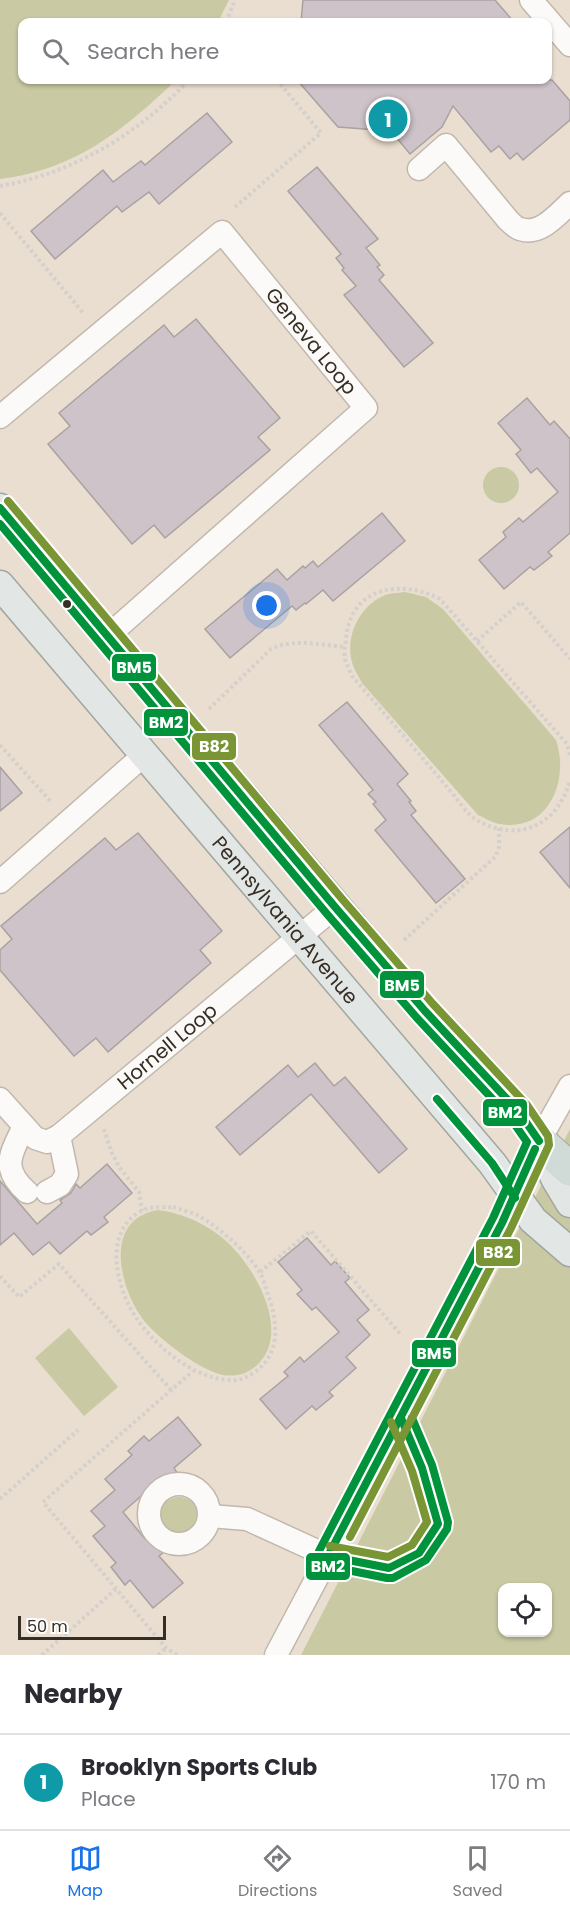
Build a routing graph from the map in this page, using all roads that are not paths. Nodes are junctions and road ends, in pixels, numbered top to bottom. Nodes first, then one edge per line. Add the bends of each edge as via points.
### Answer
1 (531, 0) edge
2 (547, 18) edge
3 (552, 24) edge
4 (570, 45) edge
5 (419, 169) dead end
6 (570, 203) edge
7 (0, 417) edge
8 (0, 508) edge
9 (0, 585) edge
10 (109, 635) junction
11 (144, 755) junction
12 (0, 882) edge
13 (336, 907) junction
14 (299, 937) junction
15 (570, 1086) edge
16 (0, 1099) edge
17 (24, 1126) junction
18 (59, 1136) junction
19 (539, 1141) junction
20 (570, 1169) edge
21 (515, 1198) junction
22 (570, 1203) edge
23 (570, 1252) edge
24 (401, 1418) junction
25 (210, 1516) dead end
26 (328, 1556) junction
27 (276, 1655) edge

1 - 2 street
3 - 4 street
5 - 6 street via 446,145 519,229 533,230 545,225
7 - 10 street, Geneva Loop via 222,232 366,408
8 - 10 main road
9 - 11 main road, Pennsylvania Avenue
10 - 13 main road
11 - 12 street
11 - 14 main road, Pennsylvania Avenue
13 - 14 street, Hornell Loop
13 - 19 main road via 519,1112
14 - 18 street, Hornell Loop
14 - 21 main road, Pennsylvania Avenue via 492,1164
15 - 19 street
16 - 17 street
17 - 18 street via 35,1138 47,1142
17 - 18 street via 10,1168 14,1180 37,1192 60,1185 67,1174
19 - 20 highway
19 - 21 street
19 - 22 main road
21 - 23 main road, Pennsylvania Avenue via 533,1220
21 - 24 street
24 - 26 street
24 - 26 street via 422,1468 438,1524 419,1553 389,1568
25 - 26 street via 247,1519
26 - 27 street

